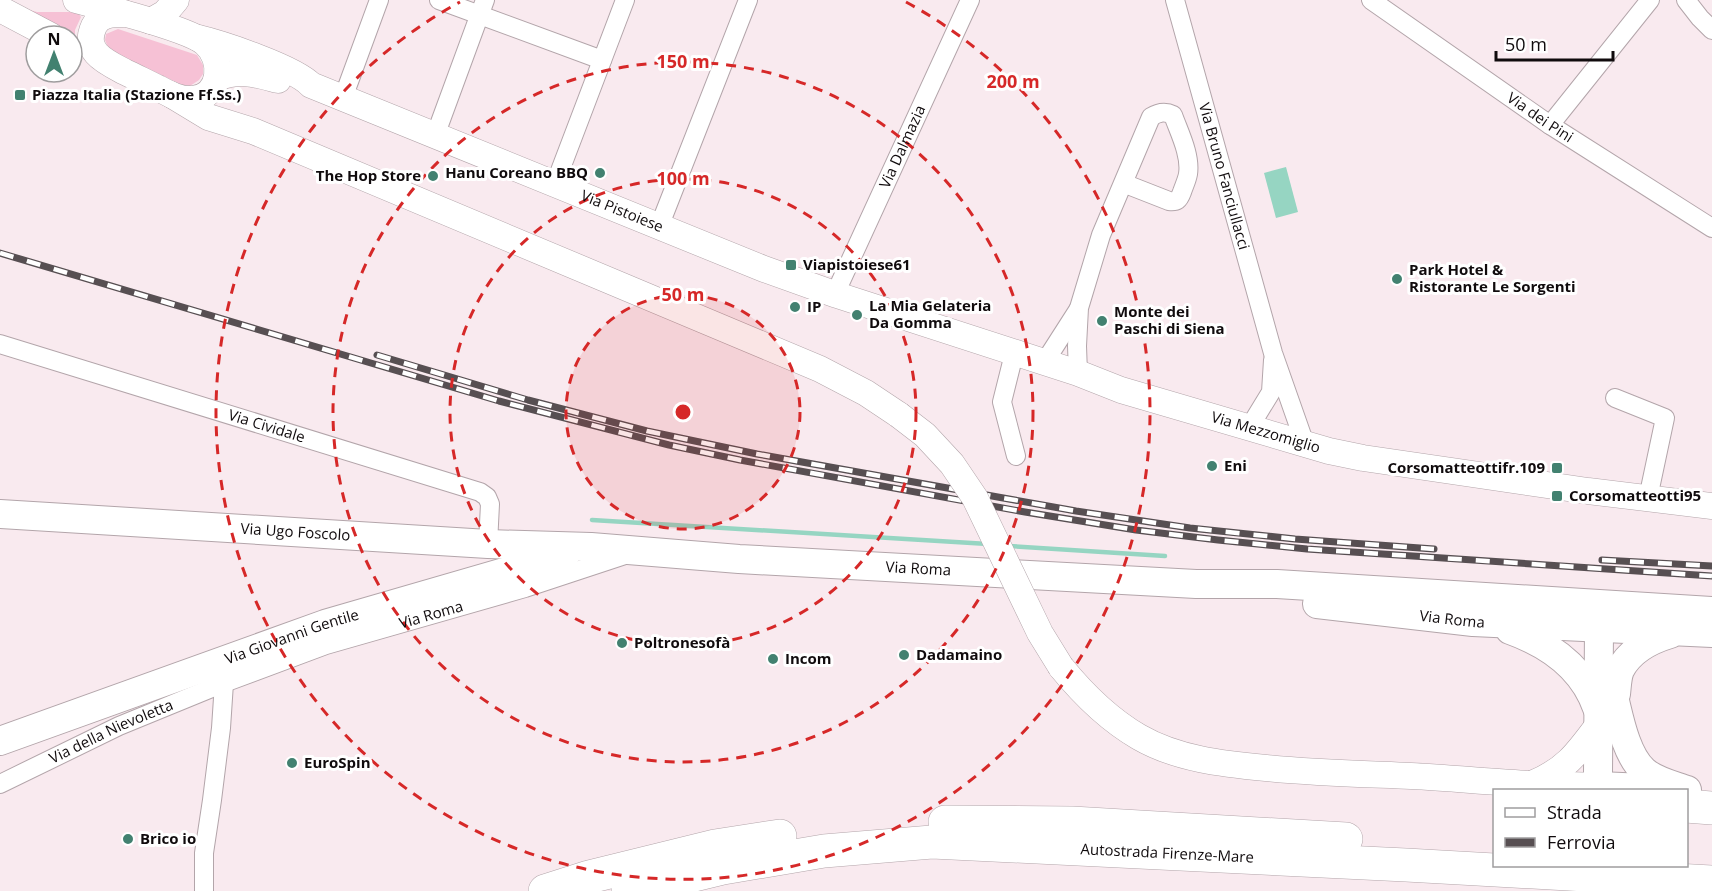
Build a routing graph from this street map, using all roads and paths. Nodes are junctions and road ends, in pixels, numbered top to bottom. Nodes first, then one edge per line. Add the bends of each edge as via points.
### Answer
1 (76, 0) edge
2 (176, 0) edge
3 (378, 0) edge
4 (439, 0) edge
5 (625, 0) edge
6 (748, 0) edge
7 (970, 0) edge
8 (1175, 0) edge
9 (1371, 0) edge
10 (1650, 0) edge
11 (1686, 0) edge
12 (482, 7) edge
13 (0, 9) edge
14 (139, 18) junction
15 (28, 24) edge
16 (1712, 30) edge
17 (84, 54) edge
18 (602, 60) junction
19 (103, 61) junction
20 (228, 73) junction
21 (170, 94) junction
22 (343, 98) junction
23 (1550, 125) junction
24 (253, 131) junction
25 (435, 136) junction
26 (1216, 146) junction
27 (1186, 154) junction
28 (1123, 183) junction
29 (555, 184) junction
30 (659, 227) junction
31 (1712, 228) edge
32 (834, 294) junction
33 (1079, 308) junction
34 (0, 344) edge
35 (1273, 353) junction
36 (1014, 354) junction
37 (1044, 363) junction
38 (1078, 373) junction
39 (1615, 398) dead end
40 (1249, 428) junction
41 (1305, 444) junction
42 (1016, 456) dead end
43 (1648, 498) junction
44 (1712, 506) edge
45 (0, 514) edge
46 (446, 542) junction
47 (489, 544) junction
48 (591, 547) junction
49 (640, 550) junction
50 (1196, 584) junction
51 (455, 586) junction
52 (1608, 620) junction
53 (1491, 623) junction
54 (1703, 630) edge
55 (224, 683) junction
56 (1607, 709) junction
57 (0, 741) edge
58 (1333, 774) junction
59 (0, 784) edge
60 (1531, 784) junction
61 (1607, 788) edge
62 (1647, 789) edge
63 (1684, 789) edge
64 (1688, 790) edge
65 (1712, 792) edge
66 (1493, 794) edge
67 (1688, 807) edge
68 (1712, 808) edge
69 (1493, 848) edge
70 (1688, 858) edge
71 (1712, 860) edge
72 (1560, 874) junction
73 (1712, 882) edge
74 (204, 891) edge
75 (545, 891) edge
76 (628, 891) edge
77 (1700, 891) edge

1 - 14 main road
2 - 14 main road via 165,13
3 - 22 street
4 - 12 street
5 - 18 street
6 - 30 street
7 - 32 street, Via Dalmazia
8 - 26 street, Via Bruno Fanciullacci
9 - 23 street, Via dei Pini
10 - 23 street
11 - 16 street
12 - 18 street
12 - 25 street
13 - 15 main road
14 - 19 main road via 109,15 97,21 92,45
14 - 20 main road via 198,38 213,54 218,68
17 - 19 main road
18 - 29 street
19 - 21 main road
20 - 21 main road via 208,93 194,99
20 - 22 main road, Via Pistoiese via 249,72 311,85
20 - 24 main road via 218,104
21 - 24 main road via 208,117
22 - 25 main road, Via Pistoiese
23 - 31 street, Via dei Pini
24 - 58 main road, bridge via 820,369 866,393 925,435 952,464 975,498 1040,633 1061,667 1104,712 1139,737 1204,761
25 - 29 main road, Via Pistoiese
26 - 27 street
26 - 35 street, Via Bruno Fanciullacci
27 - 28 street via 1188,177 1174,202
27 - 28 street via 1173,115 1158,112 1151,117
28 - 33 street via 1101,235
29 - 30 main road, Via Pistoiese
30 - 32 main road, Via Pistoiese
32 - 36 main road, Via Mezzomiglio
33 - 37 street
33 - 38 street
34 - 47 street, Via Cividale via 480,492 490,504
35 - 40 street, Via Bruno Fanciullacci via 1271,392
35 - 41 street, Via Bruno Fanciullacci
36 - 37 main road, Via Mezzomiglio
36 - 42 street via 1002,402
37 - 38 main road, Via Mezzomiglio
38 - 40 main road, Via Mezzomiglio via 1121,390
39 - 43 street via 1665,418
40 - 41 main road, Via Mezzomiglio
41 - 43 main road, Via Mezzomiglio via 1363,458
43 - 44 main road, Via Mezzomiglio
45 - 46 main road, Via Ugo Foscolo
46 - 47 main road, Via Ugo Foscolo
46 - 51 main road via 454,560
47 - 48 main road, Via Ugo Foscolo
48 - 49 main road, Via Roma
48 - 51 main road, Via Giovanni Gentile
49 - 50 main road, Via Roma via 739,560
49 - 55 street, Via Roma via 525,588 326,645
50 - 52 main road, Via Roma via 1277,584
50 - 53 main road, Via Roma via 1335,606
51 - 57 main road, Via Giovanni Gentile via 325,624
52 - 53 main road, Via Roma
52 - 54 main road, Via Roma
52 - 54 main road, Via Roma
52 - 56 main road
53 - 56 main road via 1533,639 1565,659
54 - 56 main road via 1658,638 1635,652 1620,670
55 - 59 street, Via della Nievoletta via 119,726
55 - 74 street via 204,853
56 - 60 main road via 1565,765
56 - 61 main road
56 - 63 main road via 1644,771
58 - 60 main road
58 - 66 main road via 1412,787
60 - 61 main road
61 - 62 main road
64 - 65 highway
67 - 68 highway
69 - 75 highway, Autostrada Firenze-Mare via 1072,823 928,821 825,829 715,846
70 - 71 highway
72 - 73 highway, Autostrada Firenze-Mare
72 - 76 highway, Autostrada Firenze-Mare via 932,843 824,851 723,868
72 - 77 highway

